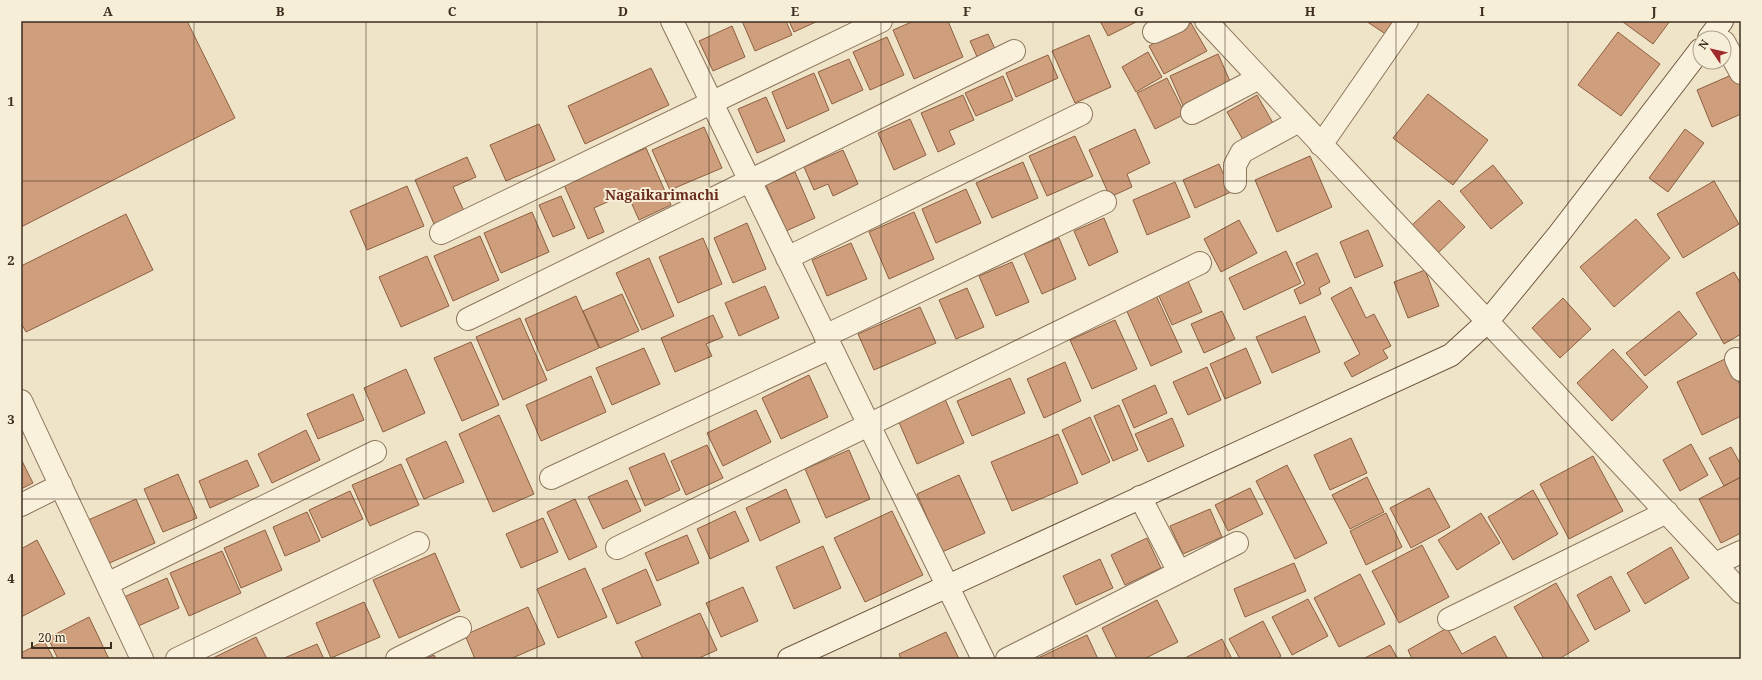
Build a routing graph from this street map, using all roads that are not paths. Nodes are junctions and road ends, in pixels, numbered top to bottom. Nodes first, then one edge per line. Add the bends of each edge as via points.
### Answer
1 (672, 21) edge
2 (881, 21) edge
3 (1178, 21) edge
4 (1206, 21) edge
5 (1407, 21) edge
6 (1154, 32) dead end
7 (1014, 51) dead end
8 (1732, 57) edge
9 (1692, 60) edge
10 (1741, 73) edge
11 (1259, 78) junction
12 (712, 103) junction
13 (1192, 113) dead end
14 (1081, 114) dead end
15 (1299, 121) junction
16 (1321, 145) junction
17 (750, 181) junction
18 (1235, 182) dead end
19 (1105, 202) dead end
20 (441, 233) dead end
21 (787, 258) junction
22 (1200, 263) dead end
23 (468, 319) dead end
24 (1487, 322) junction
25 (828, 342) junction
26 (21, 401) edge
27 (868, 425) junction
28 (375, 452) dead end
29 (551, 478) dead end
30 (60, 485) junction
31 (1140, 497) junction
32 (21, 505) edge
33 (1667, 512) junction
34 (418, 543) dead end
35 (1236, 543) dead end
36 (617, 548) dead end
37 (1741, 552) edge
38 (1715, 564) junction
39 (1179, 572) junction
40 (107, 584) junction
41 (946, 586) junction
42 (1741, 592) edge
43 (1449, 619) dead end
44 (460, 628) dead end
45 (142, 659) edge
46 (177, 659) edge
47 (397, 659) edge
48 (789, 659) edge
49 (983, 659) edge
50 (1008, 659) edge

1 - 12 street
2 - 12 street
3 - 6 street
4 - 11 street
5 - 16 street
7 - 17 street
8 - 10 street
9 - 24 street via 1559,234
11 - 13 street
11 - 15 street
12 - 17 street
12 - 20 street
14 - 21 street
15 - 16 street
15 - 18 street via 1242,152 1235,166
16 - 24 street
17 - 21 street
17 - 23 street
19 - 25 street
21 - 25 street
22 - 27 street
24 - 31 street via 1452,355
24 - 33 street
25 - 27 street
25 - 29 street
26 - 30 street
27 - 36 street
27 - 41 street
28 - 40 street
30 - 32 street
30 - 40 street
31 - 39 street
31 - 41 street
33 - 38 street
33 - 43 street
34 - 46 street
35 - 39 street
37 - 38 street
38 - 42 street
39 - 50 street
40 - 45 street
41 - 48 street
41 - 49 street
44 - 47 street

